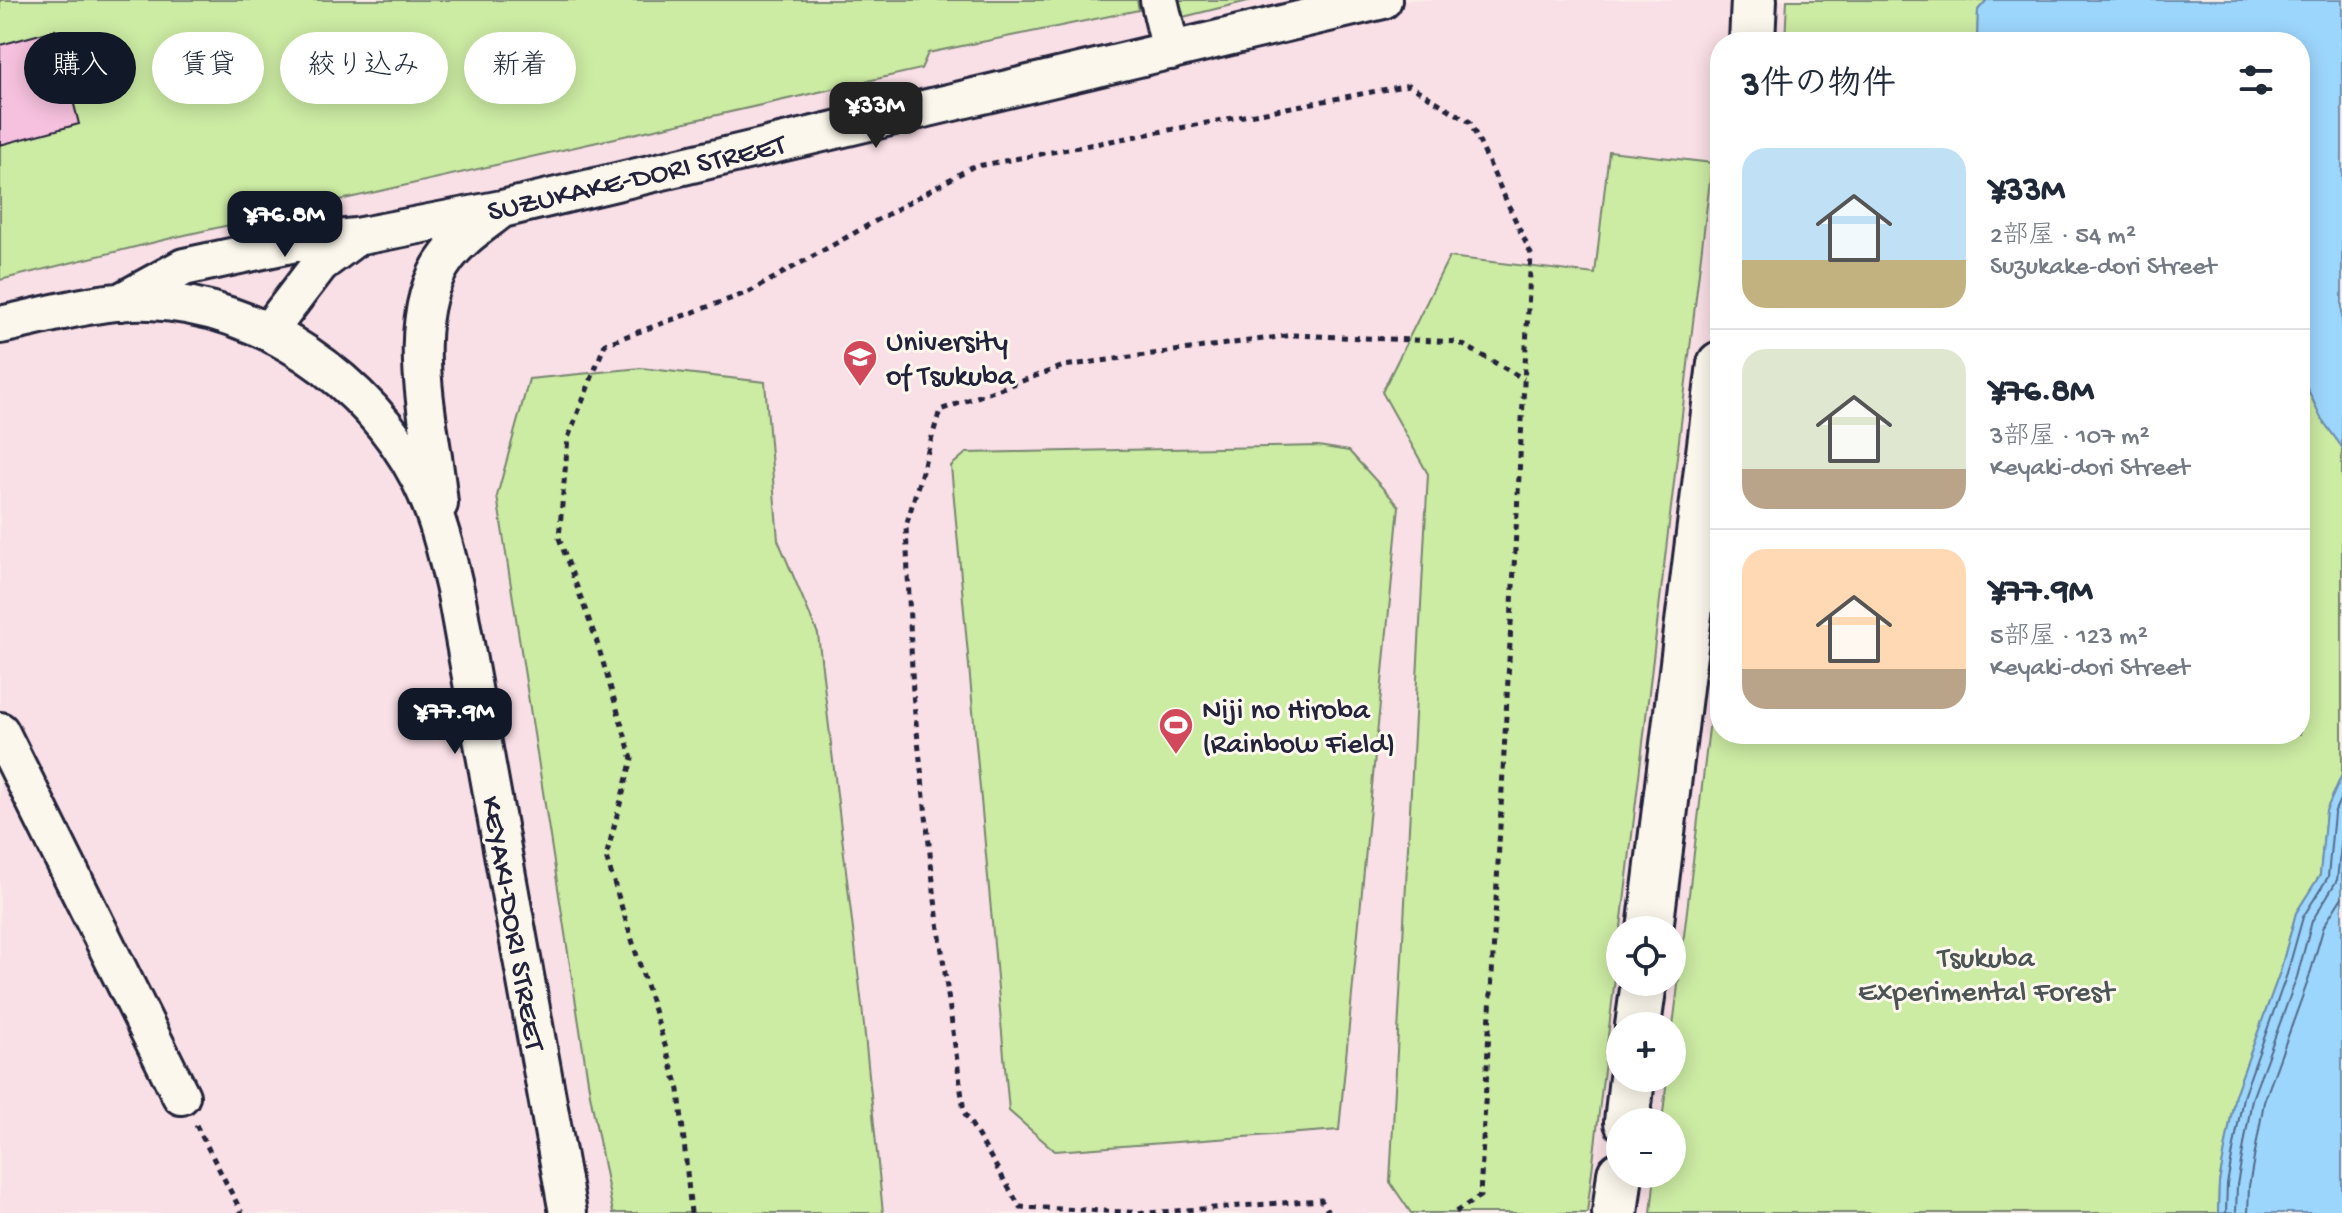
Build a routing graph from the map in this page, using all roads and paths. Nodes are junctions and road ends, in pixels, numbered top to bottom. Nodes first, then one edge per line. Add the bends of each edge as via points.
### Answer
1 (1159, 0) edge
2 (1383, 0) edge
3 (1754, 0) edge
4 (1752, 32) edge
5 (1171, 51) junction
6 (502, 209) junction
7 (356, 237) junction
8 (120, 302) junction
9 (0, 325) edge
10 (268, 332) junction
11 (1524, 379) junction
12 (1710, 445) edge
13 (442, 535) junction
14 (0, 731) edge
15 (1652, 916) edge
16 (181, 1096) joint
17 (1618, 1188) edge
18 (242, 1213) edge
19 (568, 1213) edge
20 (691, 1213) edge
21 (1146, 1213) edge
22 (1329, 1213) edge
23 (1454, 1213) edge
24 (1615, 1213) edge

1 - 5 street
2 - 5 street, SUZUKAKE-DORI STREET
3 - 4 main road
5 - 6 street, SUZUKAKE-DORI STREET
6 - 7 street, SUZUKAKE-DORI STREET
6 - 13 street via 446,258 424,323 421,376
7 - 8 street, SUZUKAKE-DORI STREET via 296,243 184,267
7 - 10 street via 320,264
8 - 9 street
8 - 10 street, KEYAKI-DORI STREET via 181,303
10 - 13 street, KEYAKI-DORI STREET via 352,389 388,428 419,479
11 - 20 path via 1531,254 1470,122 1409,85 972,167 749,292 605,344 568,438 559,538 632,759 606,857 679,1090
11 - 21 path via 1458,342 1293,335 1064,366 940,410 906,526 913,694 964,1112 1020,1207
11 - 23 path via 1480,1196
12 - 15 main road
13 - 19 street, KEYAKI-DORI STREET
14 - 16 street
16 - 18 path
17 - 24 main road
21 - 22 path via 1321,1200

